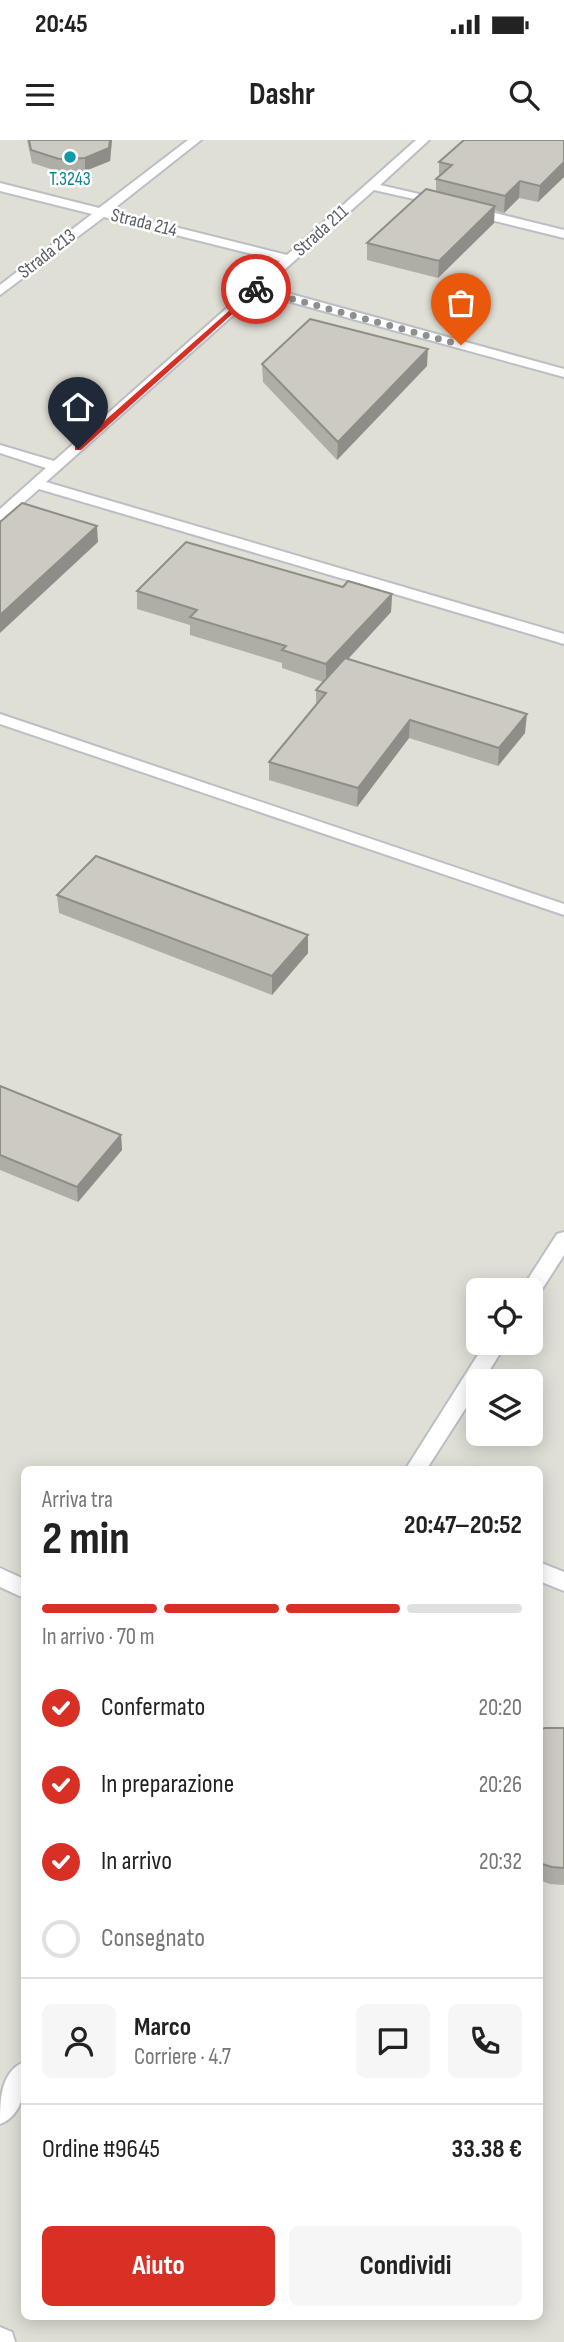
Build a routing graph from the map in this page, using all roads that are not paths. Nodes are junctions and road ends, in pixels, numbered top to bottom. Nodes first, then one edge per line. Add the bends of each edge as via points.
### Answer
1 (195, 140) edge
2 (423, 140) edge
3 (371, 186) junction
4 (0, 187) edge
5 (101, 212) junction
6 (564, 234) edge
7 (289, 259) junction
8 (256, 289) junction
9 (0, 291) edge
10 (564, 373) edge
11 (0, 449) edge
12 (58, 467) junction
13 (38, 484) junction
14 (0, 516) edge
15 (564, 639) edge
16 (0, 719) edge
17 (564, 910) edge
18 (564, 1239) edge
19 (539, 1278) edge
20 (489, 1355) edge
21 (418, 1466) edge
22 (543, 1573) edge
23 (0, 1577) edge
24 (564, 1582) edge
25 (21, 1588) edge
26 (21, 2079) edge
27 (0, 2112) edge

1 - 5 lane, Strada 213
2 - 3 lane, Strada 211
3 - 6 lane
3 - 7 lane, Strada 211
4 - 5 lane, Strada 214
5 - 7 lane, Strada 214
5 - 9 lane, Strada 213
7 - 8 lane, Strada 211
8 - 10 lane
8 - 12 lane, Strada 211
11 - 12 lane
12 - 13 lane, Strada 211
13 - 14 lane, Strada 211
13 - 15 lane
16 - 17 lane
18 - 19 lane
20 - 21 lane
22 - 24 lane
23 - 25 lane
26 - 27 lane

